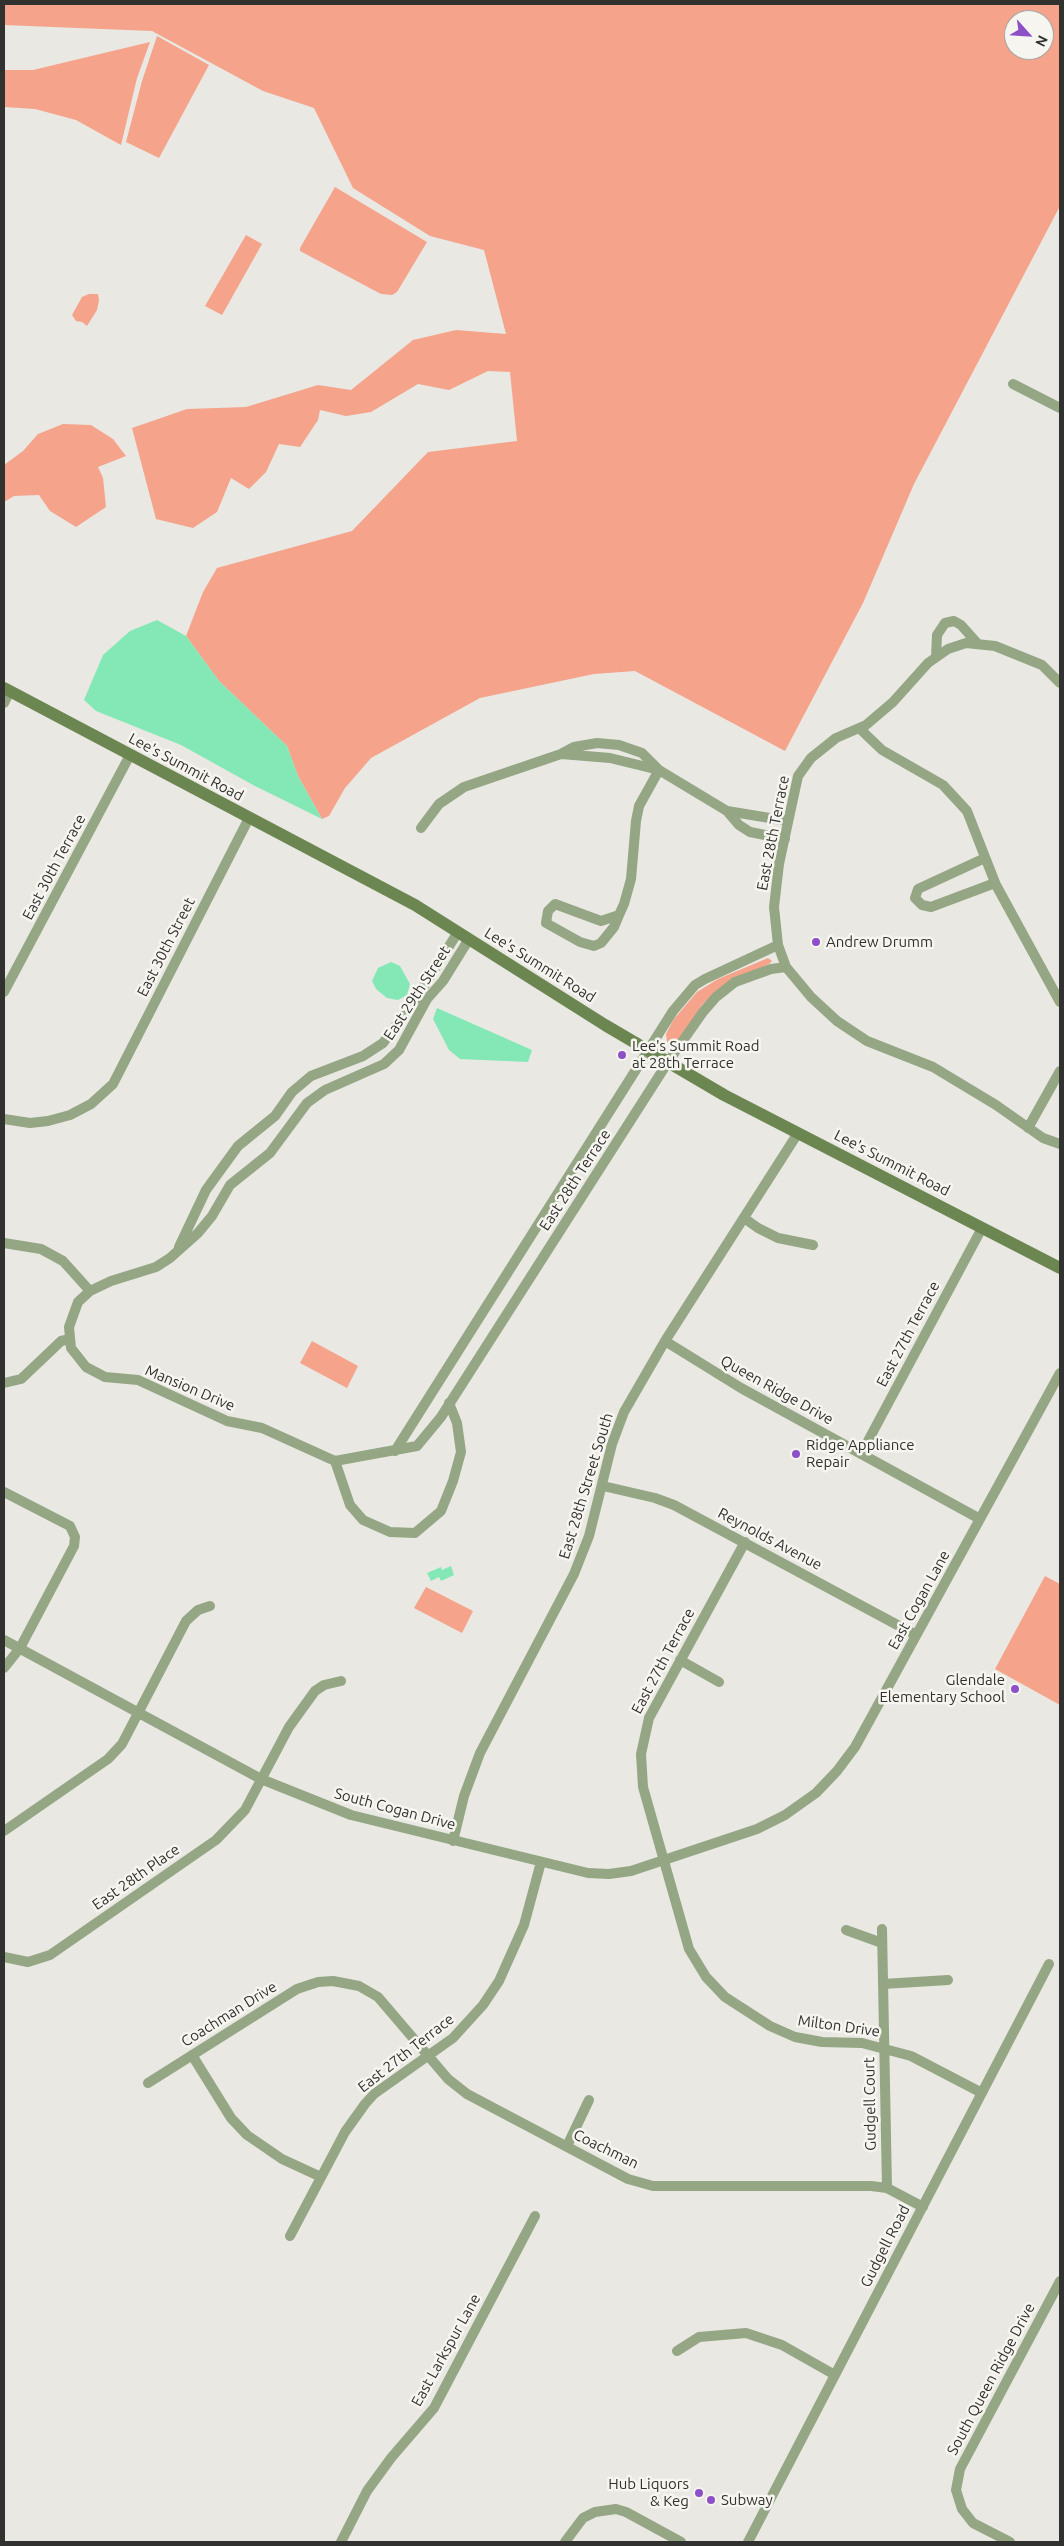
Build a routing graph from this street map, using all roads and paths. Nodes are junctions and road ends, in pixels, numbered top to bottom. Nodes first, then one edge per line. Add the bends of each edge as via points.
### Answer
1 (1013, 384) dead end
2 (1060, 408) edge
3 (978, 644) junction
4 (936, 658) junction
5 (1060, 683) edge
6 (7, 690) edge
7 (4, 703) edge
8 (859, 728) junction
9 (561, 754) junction
10 (130, 755) junction
11 (659, 770) junction
12 (727, 811) junction
13 (249, 818) junction
14 (788, 821) junction
15 (421, 828) dead end
16 (785, 839) junction
17 (985, 858) junction
18 (994, 882) junction
19 (620, 915) junction
20 (458, 932) junction
21 (469, 939) junction
22 (778, 945) junction
23 (786, 967) junction
24 (4, 992) edge
25 (1060, 1002) edge
26 (649, 1051) junction
27 (668, 1062) junction
28 (1060, 1072) edge
29 (4, 1119) edge
30 (1028, 1128) junction
31 (798, 1132) junction
32 (1060, 1144) edge
33 (744, 1218) junction
34 (982, 1228) junction
35 (4, 1243) edge
36 (813, 1245) dead end
37 (170, 1258) junction
38 (1060, 1268) edge
39 (90, 1291) junction
40 (70, 1338) junction
41 (665, 1341) junction
42 (1060, 1373) edge
43 (4, 1383) edge
44 (449, 1403) junction
45 (395, 1451) junction
46 (860, 1454) junction
47 (335, 1461) junction
48 (603, 1486) junction
49 (4, 1492) edge
50 (980, 1519) junction
51 (745, 1542) junction
52 (210, 1606) dead end
53 (916, 1635) junction
54 (4, 1640) edge
55 (20, 1648) junction
56 (680, 1660) junction
57 (4, 1668) edge
58 (341, 1681) dead end
59 (719, 1682) dead end
60 (139, 1712) junction
61 (261, 1779) junction
62 (4, 1831) edge
63 (453, 1841) junction
64 (664, 1861) junction
65 (541, 1862) junction
66 (882, 1929) dead end
67 (846, 1930) dead end
68 (882, 1943) junction
69 (4, 1957) edge
70 (1049, 1964) dead end
71 (948, 1980) dead end
72 (329, 1981) joint
73 (883, 1984) junction
74 (884, 2048) junction
75 (192, 2055) junction
76 (429, 2056) junction
77 (148, 2083) dead end
78 (982, 2093) junction
79 (589, 2100) dead end
80 (566, 2146) junction
81 (321, 2177) junction
82 (887, 2188) junction
83 (923, 2207) junction
84 (535, 2216) dead end
85 (290, 2236) dead end
86 (1060, 2281) edge
87 (677, 2351) dead end
88 (835, 2375) junction
89 (341, 2542) edge
90 (565, 2542) edge
91 (681, 2542) edge
92 (748, 2542) edge
93 (1010, 2542) edge

1 - 2 street
3 - 4 street, East 28th Terrace via 966,643 948,649
3 - 4 street via 961,625 954,621 945,623 937,635
3 - 5 street, East 28th Terrace via 995,646 1042,665
4 - 8 street, East 28th Terrace via 893,702
6 - 7 street
6 - 10 main road, Lee's Summit Road
8 - 14 street, East 28th Terrace via 836,738 811,758 798,776
8 - 17 street via 882,750 943,785 967,811
9 - 11 street via 610,758
9 - 11 street via 583,745 619,745 642,753
9 - 15 street via 464,787 439,804
10 - 13 main road, Lee's Summit Road
10 - 24 street, East 30th Terrace
11 - 12 street
11 - 19 street via 639,806 631,879
12 - 14 street
12 - 16 street via 735,822 750,832
13 - 20 main road, Lee's Summit Road via 415,905
13 - 29 street, East 30th Street via 109,1088 70,1115 30,1123
14 - 16 street, East 28th Terrace
16 - 22 street, East 28th Terrace via 774,907
17 - 18 street
17 - 18 street via 918,889 916,898 922,905 931,907
18 - 25 street
19 - 19 street via 601,943 594,946 546,923 548,911 555,904 600,921
20 - 21 main road, Lee's Summit Road
20 - 37 street, East 29th Street via 383,1043 363,1056 311,1076 292,1092 275,1116 238,1146 206,1190 181,1244
21 - 26 main road, Lee's Summit Road
21 - 37 street, East 29th Street via 443,981 427,999 399,1050 384,1064 325,1090 307,1103 270,1153 230,1184 212,1216
22 - 23 street, East 28th Terrace
22 - 26 street, East 28th Terrace via 695,985 673,1011
23 - 27 street, East 28th Terrace via 770,969 735,982 716,997
23 - 30 street via 811,997 867,1042 933,1067
26 - 27 main road, Lee's Summit Road
26 - 45 street, East 28th Terrace
27 - 31 main road, Lee's Summit Road via 724,1095
27 - 44 street, East 28th Terrace
28 - 30 street
30 - 32 street
31 - 33 street, East 28th Street South
31 - 34 main road, Lee's Summit Road
33 - 36 street via 778,1238
33 - 41 street, East 28th Street South
34 - 38 main road, Lee's Summit Road
34 - 46 street, East 27th Terrace
35 - 39 street via 41,1249 63,1261
37 - 39 street, East 29th Street via 156,1267
39 - 40 street via 78,1302 69,1327
40 - 43 street via 61,1341 21,1379
40 - 47 street, Mansion Drive via 71,1348 86,1367 105,1377 138,1380 227,1421 262,1428
41 - 46 street, Queen Ridge Drive via 741,1388
41 - 48 street, East 28th Street South via 624,1412 612,1444
42 - 50 street, East Cogan Lane
44 - 45 street, East 28th Terrace via 416,1446
44 - 47 street via 461,1452 441,1511 415,1532 390,1532 363,1520 350,1505
45 - 47 street, East 28th Terrace
46 - 50 street, Queen Ridge Drive
48 - 51 street, Reynolds Avenue via 674,1505
48 - 63 street, East 28th Street South via 574,1574 480,1753 464,1796
49 - 55 street via 70,1526 74,1535 74,1546
50 - 53 street, East Cogan Lane
51 - 53 street, Reynolds Avenue
51 - 56 street, East 27th Terrace
52 - 60 street via 198,1610 186,1621
53 - 64 street, East Cogan Lane via 855,1747 816,1792 757,1829
54 - 55 street, South Cogan Drive
55 - 57 street
55 - 60 street, South Cogan Drive
56 - 59 street
56 - 64 street, East 27th Terrace via 649,1718 641,1754 643,1787
58 - 61 street, East 28th Place via 315,1691 289,1727
60 - 61 street, South Cogan Drive
60 - 62 street via 122,1744 108,1759
61 - 63 street, South Cogan Drive via 351,1815
61 - 69 street, East 28th Place via 245,1810 216,1840 66,1944 42,1959 28,1962
63 - 65 street, South Cogan Drive
64 - 65 street, South Cogan Drive via 610,1874 588,1873
64 - 74 street, Milton Drive via 689,1949 706,1977 725,1997 770,2026 795,2037
65 - 76 street, East 27th Terrace via 524,1925 499,1981 468,2024
66 - 68 street, Gudgell Court
67 - 68 street
68 - 73 street, Gudgell Court
70 - 78 street, Gudgell Road
71 - 73 street
72 - 75 street, Coachman Drive via 297,1989
72 - 76 street, Coachman via 359,1986 378,1997
73 - 74 street, Gudgell Court
74 - 78 street, Milton Drive via 911,2056
74 - 82 street, Gudgell Court
75 - 77 street, Coachman Drive
75 - 81 street via 231,2118 247,2135 282,2160
76 - 80 street, Coachman via 448,2079 467,2094
76 - 81 street, East 27th Terrace via 374,2094 365,2104 345,2132
78 - 83 street, Gudgell Road
79 - 80 street
80 - 82 street, Coachman via 628,2179 653,2186
81 - 85 street, East 27th Terrace
82 - 83 street, Coachman
83 - 88 street, Gudgell Road
84 - 89 street, East Larkspur Lane via 434,2408 367,2491
86 - 93 street, South Queen Ridge Drive via 960,2469 957,2493 962,2510 972,2523
87 - 88 street via 699,2337 746,2333 782,2345
88 - 92 street, Gudgell Road
90 - 91 street via 582,2518 595,2512 616,2510 626,2512

